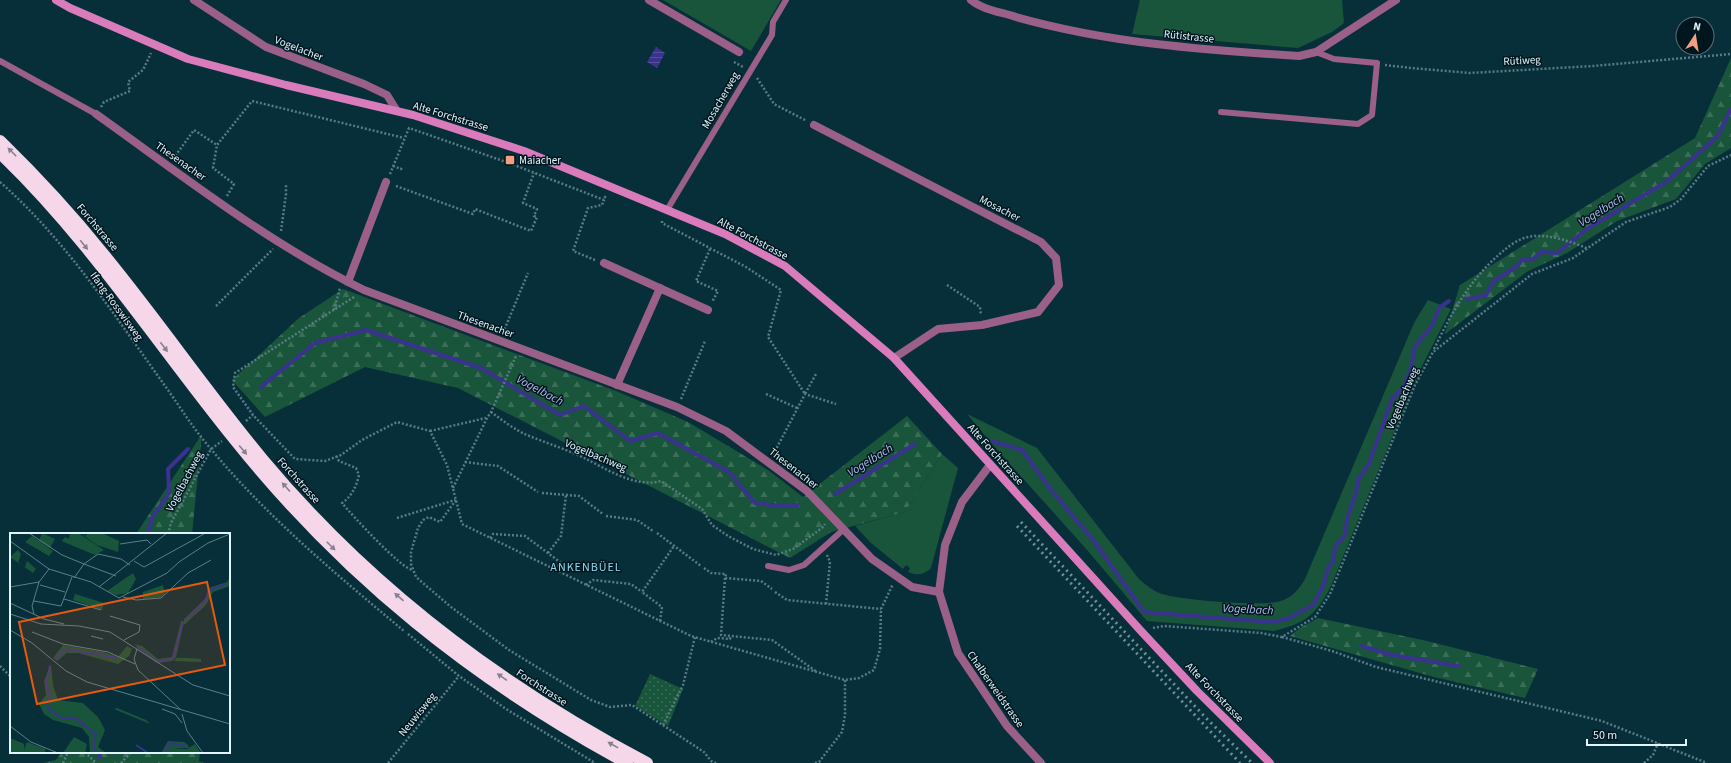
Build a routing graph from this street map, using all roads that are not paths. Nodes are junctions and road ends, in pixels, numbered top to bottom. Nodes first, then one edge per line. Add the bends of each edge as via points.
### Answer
1 (56, 0) edge
2 (194, 0) edge
3 (648, 0) edge
4 (786, 0) edge
5 (971, 0) edge
6 (1396, 0) edge
7 (739, 52) dead end
8 (1316, 52) junction
9 (0, 61) edge
10 (397, 111) junction
11 (1221, 112) dead end
12 (96, 114) joint
13 (814, 125) road end
14 (0, 140) edge
15 (0, 153) edge
16 (386, 182) road end
17 (667, 210) junction
18 (604, 263) road end
19 (345, 281) junction
20 (660, 288) junction
21 (708, 310) dead end
22 (894, 358) junction
23 (617, 385) junction
24 (990, 464) junction
25 (844, 529) junction
26 (768, 566) dead end
27 (939, 592) junction
28 (627, 763) edge
29 (647, 763) edge
30 (1041, 763) edge
31 (1270, 763) edge

1 - 10 street, Alte Forchstrasse via 188,58 286,85
2 - 10 street, Vogelacher via 266,47 387,95
3 - 7 street
4 - 17 lane, Mosacherweg via 773,22 772,35
5 - 8 street, Rütistrasse via 984,7 1070,31 1137,42 1299,56
6 - 8 street, Rütistrasse
8 - 11 lane via 1334,59 1377,63 1372,115 1358,124
9 - 12 lane, Thesenacher
10 - 17 street, Alte Forchstrasse via 524,151
12 - 19 street, Thesenacher via 279,243
13 - 22 street, Mosacher via 1041,242 1056,258 1059,285 1038,312 982,325 938,329
29 -> 14 highway, Forchstrasse via 544,705 493,671 434,626 356,559 263,460 106,256
15 -> 28 highway, Forchstrasse via 68,224 272,484 352,567 402,612 471,666 515,697
16 - 19 street
17 - 22 street, Alte Forchstrasse via 725,234 784,266
18 - 20 street
19 - 23 street, Thesenacher
20 - 21 street
20 - 23 street
22 - 24 street, Alte Forchstrasse
23 - 25 street, Thesenacher via 677,407 726,431 807,491
24 - 27 street, Chalberweidstrasse via 962,502 945,545
24 - 31 street, Alte Forchstrasse via 1140,631
25 - 26 lane via 804,565 789,570
25 - 27 street, Thesenacher via 872,559 912,587
27 - 30 street, Chalberweidstrasse via 958,653 1007,726

